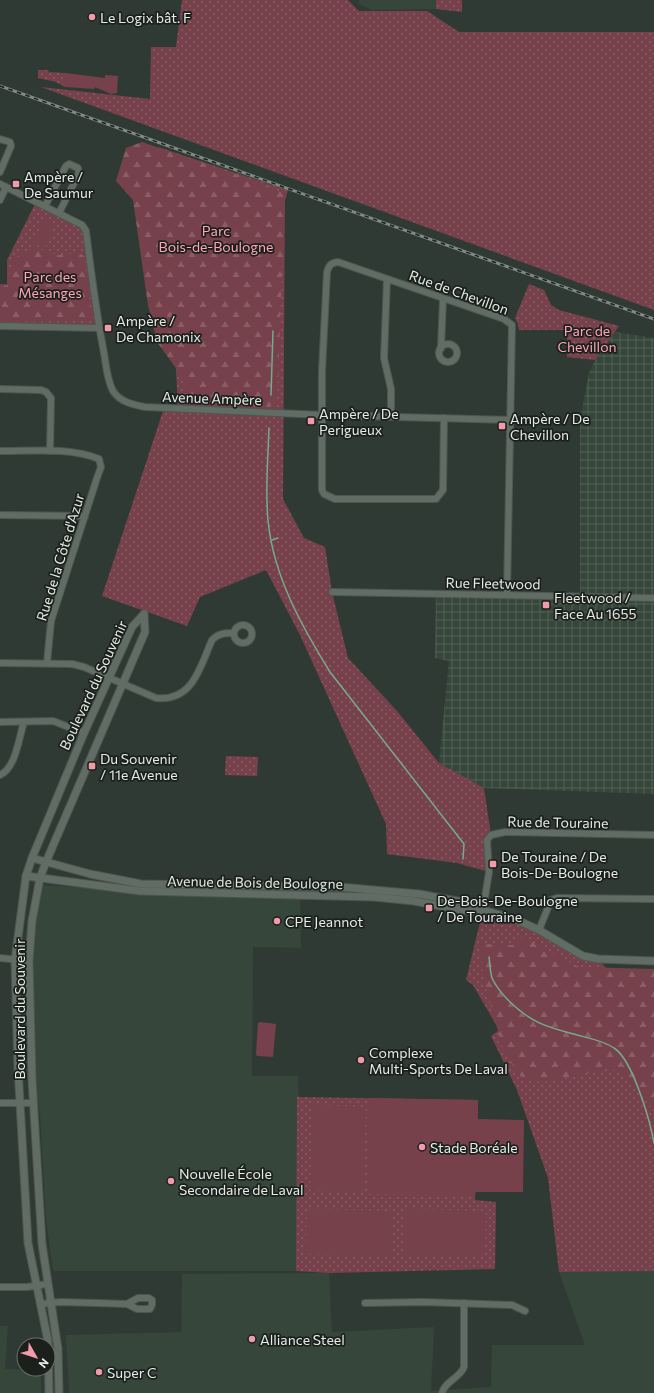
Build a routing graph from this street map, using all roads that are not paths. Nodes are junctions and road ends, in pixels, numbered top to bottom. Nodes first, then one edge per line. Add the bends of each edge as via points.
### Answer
1 (0, 139) edge
2 (0, 172) edge
3 (3, 186) edge
4 (0, 200) edge
5 (45, 206) junction
6 (59, 213) junction
7 (387, 279) junction
8 (443, 299) junction
9 (0, 326) edge
10 (99, 328) junction
11 (441, 348) dead end
12 (0, 389) edge
13 (323, 415) junction
14 (391, 417) junction
15 (444, 418) junction
16 (511, 420) junction
17 (0, 451) edge
18 (50, 452) junction
19 (0, 515) edge
20 (85, 516) junction
21 (332, 592) dead end
22 (507, 595) junction
23 (654, 598) edge
24 (234, 633) dead end
25 (0, 663) edge
26 (47, 663) junction
27 (110, 677) junction
28 (123, 683) junction
29 (0, 722) edge
30 (24, 722) junction
31 (84, 733) junction
32 (0, 774) edge
33 (654, 836) edge
34 (32, 858) junction
35 (46, 862) junction
36 (26, 876) junction
37 (40, 878) junction
38 (654, 899) edge
39 (483, 910) junction
40 (539, 930) junction
41 (0, 958) edge
42 (15, 960) junction
43 (654, 960) edge
44 (29, 961) junction
45 (0, 1103) edge
46 (20, 1103) junction
47 (33, 1103) junction
48 (47, 1284) junction
49 (38, 1285) junction
50 (0, 1287) edge
51 (50, 1303) junction
52 (365, 1303) dead end
53 (464, 1303) junction
54 (41, 1304) junction
55 (127, 1304) dead end
56 (525, 1311) dead end
57 (50, 1393) edge
58 (59, 1393) edge
59 (442, 1393) edge

1 - 2 street via 10,142 11,146
3 - 4 street
3 - 5 street, Avenue Ampère
5 - 6 street, Avenue Ampère
5 - 6 street via 66,166 69,164 78,168 79,173
6 - 10 street, Avenue Ampère via 82,225 86,231
7 - 8 street, Rue de Chevillon
7 - 13 street, Rue de Chevillon via 338,262 332,262 328,266 322,371
7 - 14 street via 384,358 391,389
8 - 11 street
8 - 16 street, Rue de Chevillon via 504,319 512,325
9 - 10 street
10 - 13 street, Avenue Ampère via 110,383 120,398 132,404 145,407
12 - 18 street via 41,390 51,398
13 - 14 street, Avenue Ampère
13 - 15 street via 322,490 327,496 335,499 436,500 443,490
14 - 15 street, Avenue Ampère
15 - 16 street, Avenue Ampère
16 - 22 street, Rue de Chevillon
17 - 18 street
18 - 20 street, Rue de la Côte d'Azur via 75,453 99,459 101,467
19 - 20 street
20 - 26 street, Rue de la Côte d'Azur via 51,621
21 - 22 street, Rue Fleetwood
22 - 23 street, Rue Fleetwood
24 - 28 street via 221,633 212,640 193,682 180,696 168,700 156,698
25 - 26 street
26 - 27 street via 84,667
27 - 28 street
27 - 28 street, Boulevard du Souvenir via 132,627 144,614 145,632
27 - 31 street, Boulevard du Souvenir
28 - 35 street, Boulevard du Souvenir
29 - 30 street
30 - 31 street via 53,721
30 - 32 street via 12,762 6,771
31 - 34 street, Boulevard du Souvenir
33 - 39 street, Rue de Touraine via 506,832 491,836 487,840 489,872
34 - 35 street, Avenue de Bois de Boulogne
34 - 36 street, Boulevard du Souvenir
35 - 37 street, Boulevard du Souvenir
35 - 39 street, Avenue de Bois de Boulogne via 141,884 397,890 473,904
36 - 37 street, Avenue de Bois de Boulogne
36 - 42 street, Boulevard du Souvenir
37 - 39 street, Avenue de Bois de Boulogne via 140,892 374,897 414,901 473,912
37 - 44 street, Boulevard du Souvenir via 32,921
38 - 40 street via 557,898 551,900
39 - 40 street, Avenue de Bois de Boulogne via 517,920
40 - 43 street, Avenue de Bois de Boulogne via 583,956 598,959
41 - 42 street
42 - 44 street
42 - 46 street, Boulevard du Souvenir
44 - 47 street, Boulevard du Souvenir
45 - 46 street
46 - 47 street
46 - 49 street, Boulevard du Souvenir via 28,1243
47 - 48 street, Boulevard du Souvenir
48 - 49 street
48 - 51 street, Boulevard du Souvenir
49 - 50 street
49 - 54 street, Boulevard du Souvenir
51 - 54 street
51 - 55 street
51 - 58 street, Boulevard du Souvenir via 58,1349
52 - 53 street
53 - 56 street via 512,1305
53 - 59 street via 464,1367
54 - 57 street, Boulevard du Souvenir via 48,1345

